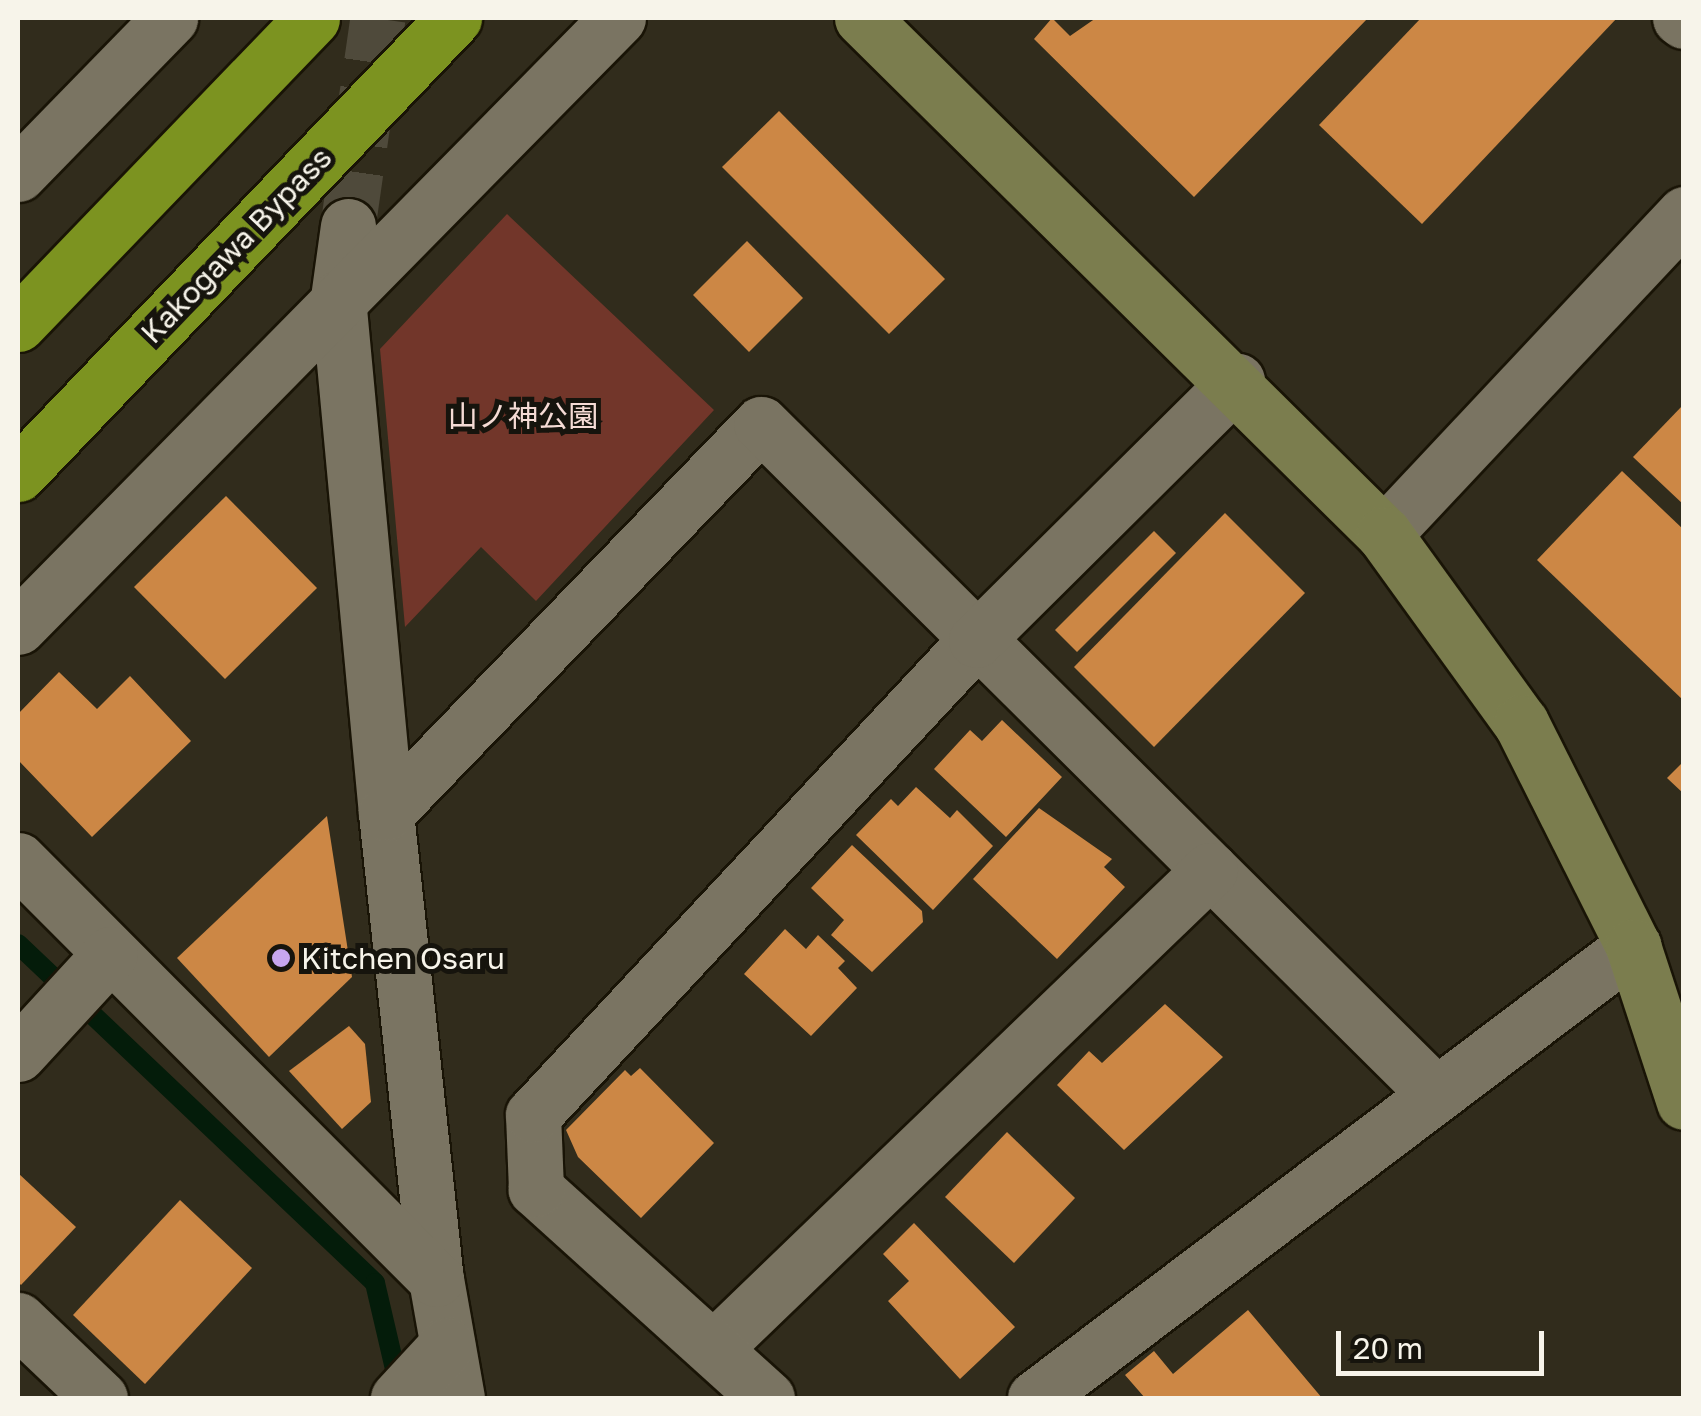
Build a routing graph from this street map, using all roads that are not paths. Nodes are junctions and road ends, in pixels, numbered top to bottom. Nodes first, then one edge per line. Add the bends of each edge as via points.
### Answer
1 (170, 18) edge
2 (312, 18) edge
3 (454, 18) edge
4 (618, 18) edge
5 (862, 18) edge
6 (18, 174) edge
7 (1684, 214) edge
8 (348, 226) tunnel mouth
9 (338, 298) junction
10 (18, 324) edge
11 (1236, 381) junction
12 (18, 474) edge
13 (1384, 534) junction
14 (18, 627) edge
15 (976, 640) junction
16 (386, 813) junction
17 (18, 860) edge
18 (1210, 870) junction
19 (1633, 946) junction
20 (110, 954) junction
21 (18, 1054) edge
22 (1434, 1092) junction
23 (1684, 1102) edge
24 (436, 1279) junction
25 (18, 1320) edge
26 (447, 1344) junction
27 (714, 1348) junction
28 (100, 1398) edge
29 (398, 1398) edge
30 (457, 1398) edge
31 (768, 1398) edge
32 (1035, 1398) edge

1 - 6 street
2 - 10 highway
3 - 12 highway, Kakogawa Bypass
4 - 9 street
5 - 11 street
7 - 13 street
8 - 9 street
9 - 14 street
9 - 16 street
11 - 13 street
11 - 15 street
13 - 19 street via 1521,724
15 - 16 street via 761,424
15 - 18 street
15 - 27 street via 533,1116 536,1189
16 - 24 street
17 - 20 street
18 - 22 street
18 - 27 street
19 - 22 street
19 - 23 street
20 - 21 street
20 - 24 street
22 - 32 street
24 - 26 street
25 - 28 street
26 - 29 street
26 - 30 street
27 - 31 street

